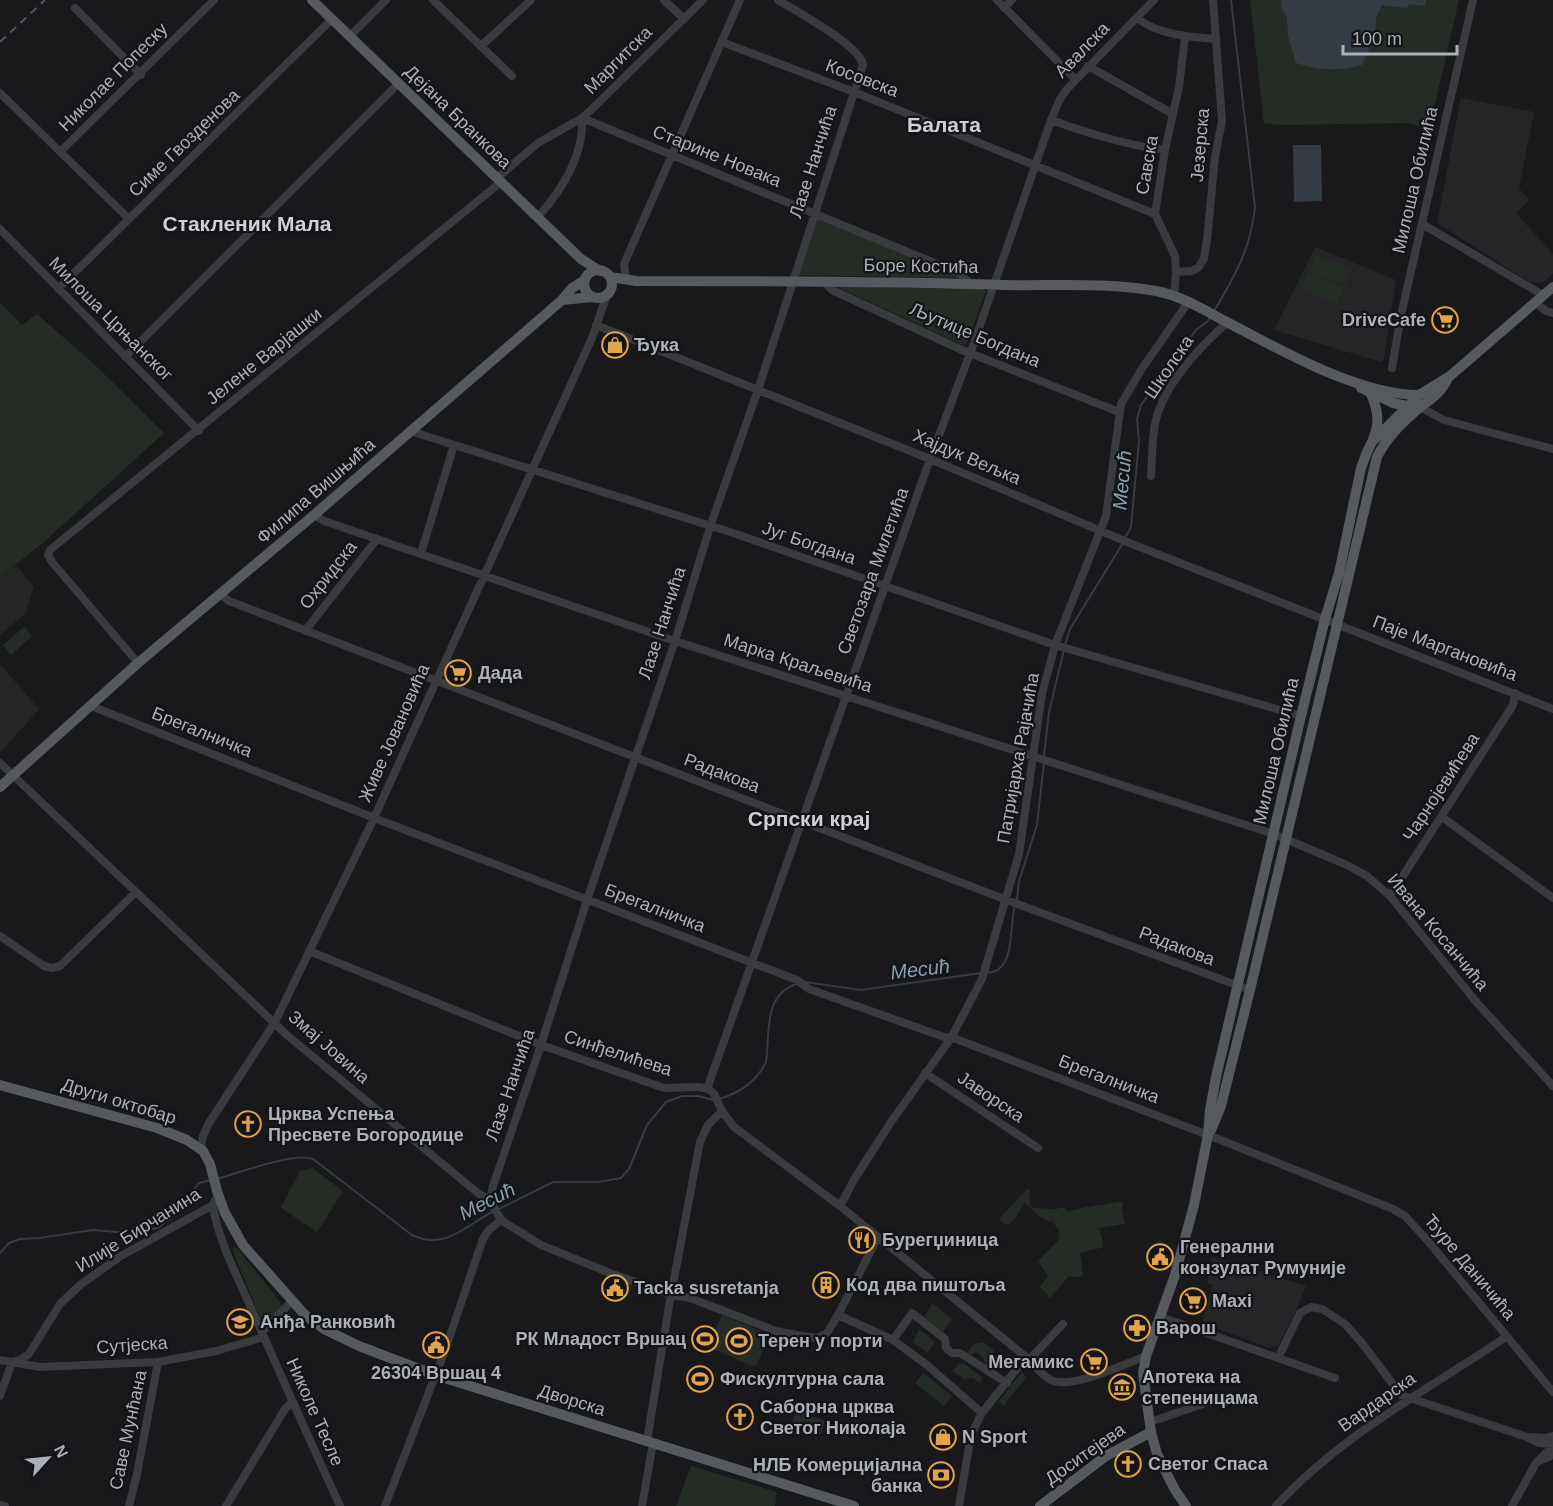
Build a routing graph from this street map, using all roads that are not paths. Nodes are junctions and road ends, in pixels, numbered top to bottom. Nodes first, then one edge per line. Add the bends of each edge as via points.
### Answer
1 (214, 0) edge
2 (312, 0) edge
3 (386, 0) edge
4 (433, 0) edge
5 (531, 0) edge
6 (664, 0) edge
7 (703, 0) edge
8 (740, 0) edge
9 (777, 0) edge
10 (997, 0) edge
11 (1012, 0) edge
12 (1154, 0) edge
13 (1213, 0) edge
14 (1473, 0) edge
15 (75, 8) dead end
16 (1004, 8) junction
17 (1137, 18) junction
18 (684, 19) junction
19 (332, 20) junction
20 (350, 36) junction
21 (1185, 37) junction
22 (1216, 39) junction
23 (722, 42) junction
24 (481, 46) junction
25 (1088, 66) junction
26 (141, 75) junction
27 (512, 76) dead end
28 (1075, 80) junction
29 (399, 83) junction
30 (854, 92) junction
31 (0, 93) edge
32 (1173, 114) junction
33 (582, 118) junction
34 (1051, 120) junction
35 (1165, 150) junction
36 (60, 152) junction
37 (672, 156) junction
38 (1035, 165) junction
39 (499, 180) junction
40 (814, 213) junction
41 (1155, 214) junction
42 (538, 217) junction
43 (129, 219) junction
44 (1422, 224) junction
45 (0, 230) edge
46 (581, 259) junction
47 (624, 264) junction
48 (1176, 272) junction
49 (606, 274) junction
50 (585, 278) junction
51 (629, 280) junction
52 (792, 281) junction
53 (823, 281) junction
54 (971, 284) junction
55 (993, 284) junction
56 (1553, 287) edge
57 (58, 289) junction
58 (601, 296) junction
59 (1174, 296) junction
60 (1539, 299) junction
61 (562, 300) junction
62 (1189, 301) junction
63 (1553, 314) edge
64 (1225, 321) junction
65 (597, 323) junction
66 (970, 353) junction
67 (125, 357) junction
68 (1392, 368) dead end
69 (1448, 378) junction
70 (1353, 382) junction
71 (758, 390) junction
72 (1371, 394) junction
73 (1419, 395) junction
74 (1407, 407) junction
75 (1420, 408) junction
76 (1119, 412) junction
77 (199, 431) junction
78 (410, 431) junction
79 (1372, 442) junction
80 (454, 445) junction
81 (1553, 449) edge
82 (930, 459) junction
83 (532, 469) junction
84 (1151, 476) dead end
85 (314, 514) junction
86 (710, 527) junction
87 (1102, 531) junction
88 (377, 538) junction
89 (421, 553) junction
90 (483, 576) junction
91 (886, 587) junction
92 (220, 594) junction
93 (1325, 619) junction
94 (1337, 623) junction
95 (305, 631) junction
96 (675, 641) junction
97 (1058, 646) junction
98 (138, 663) junction
99 (436, 681) junction
100 (1515, 693) junction
101 (846, 695) junction
102 (91, 706) junction
103 (1553, 709) edge
104 (1301, 716) junction
105 (634, 758) junction
106 (1037, 758) junction
107 (0, 764) edge
108 (13, 776) junction
109 (0, 787) edge
110 (1442, 817) junction
111 (374, 818) junction
112 (802, 821) junction
113 (1274, 834) junction
114 (1286, 839) junction
115 (135, 893) junction
116 (1390, 896) junction
117 (1553, 898) edge
118 (587, 900) junction
119 (1008, 900) junction
120 (0, 936) edge
121 (309, 951) junction
122 (751, 962) junction
123 (1237, 987) junction
124 (1250, 990) junction
125 (275, 1022) junction
126 (951, 1038) junction
127 (541, 1045) junction
128 (925, 1073) junction
129 (0, 1084) edge
130 (1553, 1086) edge
131 (711, 1091) junction
132 (721, 1108) junction
133 (1208, 1135) junction
134 (201, 1148) junction
135 (1038, 1148) dead end
136 (216, 1188) junction
137 (491, 1203) junction
138 (213, 1205) junction
139 (840, 1206) junction
140 (499, 1218) junction
141 (235, 1232) junction
142 (878, 1237) junction
143 (226, 1247) junction
144 (672, 1294) junction
145 (292, 1301) junction
146 (838, 1316) junction
147 (1161, 1317) junction
148 (1063, 1324) dead end
149 (263, 1334) junction
150 (1506, 1337) junction
151 (893, 1340) junction
152 (29, 1354) junction
153 (1146, 1356) junction
154 (1028, 1358) junction
155 (1278, 1358) junction
156 (0, 1360) edge
157 (12, 1362) junction
158 (159, 1362) junction
159 (32, 1366) junction
160 (435, 1375) junction
161 (1335, 1378) dead end
162 (1007, 1383) junction
163 (1553, 1392) edge
164 (0, 1396) edge
165 (1408, 1398) junction
166 (292, 1402) junction
167 (1203, 1404) dead end
168 (982, 1413) junction
169 (1150, 1427) junction
170 (1553, 1436) edge
171 (1530, 1439) junction
172 (650, 1442) junction
173 (1553, 1445) edge
174 (1553, 1455) edge
175 (1538, 1460) junction
176 (0, 1505) edge
177 (5, 1506) edge
178 (129, 1506) edge
179 (226, 1506) edge
180 (340, 1506) edge
181 (384, 1506) edge
182 (642, 1506) edge
183 (854, 1506) edge
184 (959, 1506) edge
185 (1040, 1506) edge
186 (1186, 1506) edge
187 (1276, 1506) edge
188 (1512, 1506) edge

1 - 26 street, Николае Попеску
2 - 19 main road, Дејана Бранкова
3 - 20 street
4 - 24 street
5 - 24 street
6 - 18 street
7 - 18 street, Маргитска
8 - 23 street
9 - 30 street, Лазе Нанчића via 849,45 861,57 863,65
10 - 16 street
11 - 16 street
12 - 17 street, Авалска
13 - 22 street, Језерска
14 - 44 street, Милоша Обилића
15 - 26 street
16 - 28 street
17 - 21 street via 1148,26
17 - 25 street, Авалска
18 - 33 street, Маргитска
19 - 20 main road, Дејана Бранкова
19 - 43 street, Симе Гвозденова
20 - 29 main road, Дејана Бранкова
21 - 22 street
21 - 32 street, Савска
22 - 48 street, Језерска via 1222,121 1204,258 1196,270
23 - 30 street, Косовска
23 - 37 street
24 - 27 street
25 - 28 street, Авалска
25 - 32 street
26 - 36 street, Николае Попеску
28 - 34 street, Авалска via 1062,94
29 - 39 main road, Дејана Бранкова
29 - 67 street
30 - 38 street, Косовска
30 - 40 street, Лазе Нанчића
31 - 36 street
32 - 35 street, Савска
33 - 37 street, Старине Новака
33 - 39 street, Маргитска via 538,143
33 - 42 street, Маргитска via 576,157
34 - 35 street via 1130,144
34 - 38 street, Авалска
35 - 41 street, Савска
36 - 43 street
37 - 40 street, Старине Новака
37 - 47 street
38 - 41 street, Косовска
38 - 55 street, Светозара Милетића
39 - 42 main road, Дејана Бранкова
39 - 77 street, Јелене Варјашки
40 - 52 street, Лазе Нанчића
40 - 54 street, Старине Новака via 959,273
41 - 48 street, Савска via 1175,256
42 - 46 main road, Дејана Бранкова
43 - 57 street, Симе Гвозденова
44 - 60 street
44 - 68 street, Милоша Обилића
45 - 57 street, Милоша Црњанског
46 - 49 main road, Дејана Бранкова
46 - 50 main road
47 - 49 street
47 - 51 street
48 - 59 street, Савска
49 - 50 main road via 593,271
49 - 51 main road, Боре Костића
49 - 58 main road via 612,285
50 - 58 main road via 586,291
50 - 61 main road, Филипа Вишњића
51 - 52 main road, Боре Костића
51 - 58 main road, Боре Костића
52 - 53 main road, Боре Костића
52 - 71 street, Лазе Нанчића
53 - 54 main road, Боре Костића
53 - 66 street, Љутице Богдана via 832,290
54 - 55 main road, Боре Костића
55 - 59 main road, Боре Костића via 1125,288
55 - 66 street, Светозара Милетића
56 - 60 main road
57 - 67 street, Милоша Црњанског
58 - 61 main road
58 - 65 street, Живе Јовановића
59 - 62 main road, Боре Костића
60 - 63 street via 1546,311
60 - 69 main road
61 - 78 main road, Филипа Вишњића
62 - 64 main road, Боре Костића
62 - 76 street, Патријарха Рајачића via 1126,393
64 - 70 main road
64 - 84 street, Школска via 1161,403
65 - 71 street, Хајдук Вељка
65 - 83 street, Живе Јовановића
66 - 76 street, Љутице Богдана
66 - 82 street, Светозара Милетића
67 - 77 street, Милоша Црњанског
69 - 73 main road, Милоша Обилића
69 - 75 main road, Милоша Обилића
70 - 72 main road
70 - 73 main road via 1401,395
71 - 82 street, Хајдук Вељка
71 - 86 street, Лазе Нанчића
72 - 74 main road
72 - 79 main road via 1378,420
73 - 74 main road, Милоша Обилића
73 - 75 main road
74 - 75 main road
74 - 79 main road, Милоша Обилића
75 - 81 street via 1444,420
75 - 94 main road, Милоша Обилића via 1389,436 1377,457
76 - 87 street, Патријарха Рајачића
77 - 98 street, Јелене Варјашки via 48,555
78 - 80 street, Југ Богдана
78 - 85 main road, Филипа Вишњића
79 - 93 main road, Милоша Обилића via 1361,468
80 - 83 street, Југ Богдана
80 - 89 street
82 - 87 street, Хајдук Вељка
82 - 91 street, Светозара Милетића
83 - 86 street, Југ Богдана
83 - 90 street, Живе Јовановића
85 - 88 street, Марка Краљевића
85 - 92 main road, Филипа Вишњића
86 - 91 street, Југ Богдана
86 - 96 street, Лазе Нанчића
87 - 93 street, Хајдук Вељка
87 - 97 street, Патријарха Рајачића
88 - 89 street, Марка Краљевића
88 - 95 street, Охридска
89 - 90 street, Марка Краљевића
90 - 96 street, Марка Краљевића
90 - 99 street, Живе Јовановића
91 - 97 street, Југ Богдана
91 - 101 street, Светозара Милетића
92 - 95 street, Радакова
92 - 98 main road, Филипа Вишњића
93 - 94 street, Паје Маргановића
93 - 104 main road, Милоша Обилића
94 - 100 street, Паје Маргановића
94 - 114 main road, Милоша Обилића
95 - 99 street, Радакова
96 - 101 street, Марка Краљевића
96 - 105 street, Лазе Нанчића
97 - 104 street, Југ Богдана
97 - 106 street, Патријарха Рајачића via 1042,694
98 - 102 main road, Филипа Вишњића
99 - 105 street, Радакова
99 - 111 street, Живе Јовановића
100 - 103 street, Паје Маргановића
100 - 110 street, Чарнојевићева via 1513,705
101 - 106 street, Марка Краљевића
101 - 112 street, Светозара Милетића
102 - 108 main road, Филипа Вишњића
102 - 111 street, Брегалничка
104 - 113 main road, Милоша Обилића
105 - 112 street, Радакова
105 - 118 street, Лазе Нанчића
106 - 113 street, Марка Краљевића
106 - 119 street, Патријарха Рајачића
107 - 108 street, Змај Јовина
108 - 109 main road, Филипа Вишњића
108 - 115 street, Змај Јовина
110 - 116 street, Чарнојевићева
110 - 117 street
111 - 118 street, Брегалничка
111 - 121 street, Живе Јовановића
112 - 119 street, Радакова
112 - 122 street, Светозара Милетића
113 - 114 street, Ивана Косанчића
113 - 123 main road, Милоша Обилића
114 - 116 street, Ивана Косанчића via 1347,865
114 - 124 main road, Милоша Обилића
115 - 120 street via 60,966 44,966
115 - 125 street, Змај Јовина
116 - 130 street, Ивана Косанчића via 1478,1004
118 - 122 street, Брегалничка
118 - 127 street, Лазе Нанчића
119 - 123 street, Радакова
119 - 126 street, Патријарха Рајачића via 982,979
121 - 125 street, Живе Јовановића
121 - 127 street, Синђелићева
122 - 126 street, Брегалничка via 797,980 809,989
122 - 131 street, Светозара Милетића
123 - 124 street, Радакова
123 - 133 main road, Милоша Обилића via 1211,1102
124 - 133 main road, Милоша Обилића via 1221,1106
125 - 134 street, Живе Јовановића via 208,1123
125 - 137 street, Змај Јовина
126 - 128 street, Патријарха Рајачића
126 - 133 street, Брегалничка
127 - 131 street, Синђелићева via 664,1088 698,1087
127 - 137 street, Лазе Нанчића via 493,1186
128 - 135 street, Јаворска
128 - 139 street, Патријарха Рајачића
129 - 134 main road, Други октобар via 157,1128
131 - 132 street
132 - 139 street via 742,1133
132 - 144 street via 700,1142
133 - 147 main road, Милоша Обилића via 1194,1205
133 - 150 street, Ђуре Даничића via 1399,1212 1427,1240
134 - 136 main road, Дворска
136 - 138 street, Илије Бирчанина
136 - 141 main road, Дворска
137 - 140 street, Змај Јовина
138 - 143 street, Николе Тесле
138 - 152 street, Илије Бирчанина via 121,1256 80,1286 60,1304
139 - 142 street
140 - 144 street via 541,1245
140 - 160 street via 483,1239
141 - 143 street
141 - 145 main road, Дворска
142 - 146 street
142 - 154 street
143 - 149 street, Николе Тесле
144 - 146 street via 776,1331 818,1338 827,1333
144 - 172 street
145 - 149 street
145 - 160 main road, Дворска via 314,1323 340,1338
146 - 151 street
147 - 153 main road, Милоша Обилића
147 - 155 street
148 - 154 street
149 - 158 street, Сутјеска via 216,1351
149 - 166 street, Николе Тесле
150 - 163 street, Ђуре Даничића
150 - 165 street, Вардарска
151 - 162 street via 912,1313 945,1340 952,1353 960,1353
151 - 168 street
152 - 157 street
152 - 159 street
153 - 154 street via 1062,1383 1050,1379
153 - 169 main road, Милоша Обилића via 1143,1377
154 - 162 street
155 - 161 street
155 - 165 street via 1300,1314 1314,1307 1322,1309 1346,1324 1397,1391
156 - 157 street, Сутјеска
157 - 159 street, Сутјеска
157 - 164 street
158 - 159 street, Сутјеска
158 - 178 street, Саве Мунћана
160 - 172 main road, Дворска
160 - 181 street
162 - 168 street
165 - 171 street
165 - 187 street, Вардарска via 1355,1436
166 - 179 street
166 - 180 street, Николе Тесле
167 - 169 street
168 - 184 street via 969,1444
169 - 185 main road, Доситејева
169 - 186 main road, Милоша Обилића via 1162,1466
170 - 171 street
171 - 173 street
171 - 175 street
172 - 182 street
172 - 183 main road, Дворска
173 - 175 street
174 - 175 street
175 - 188 street
176 - 177 street

